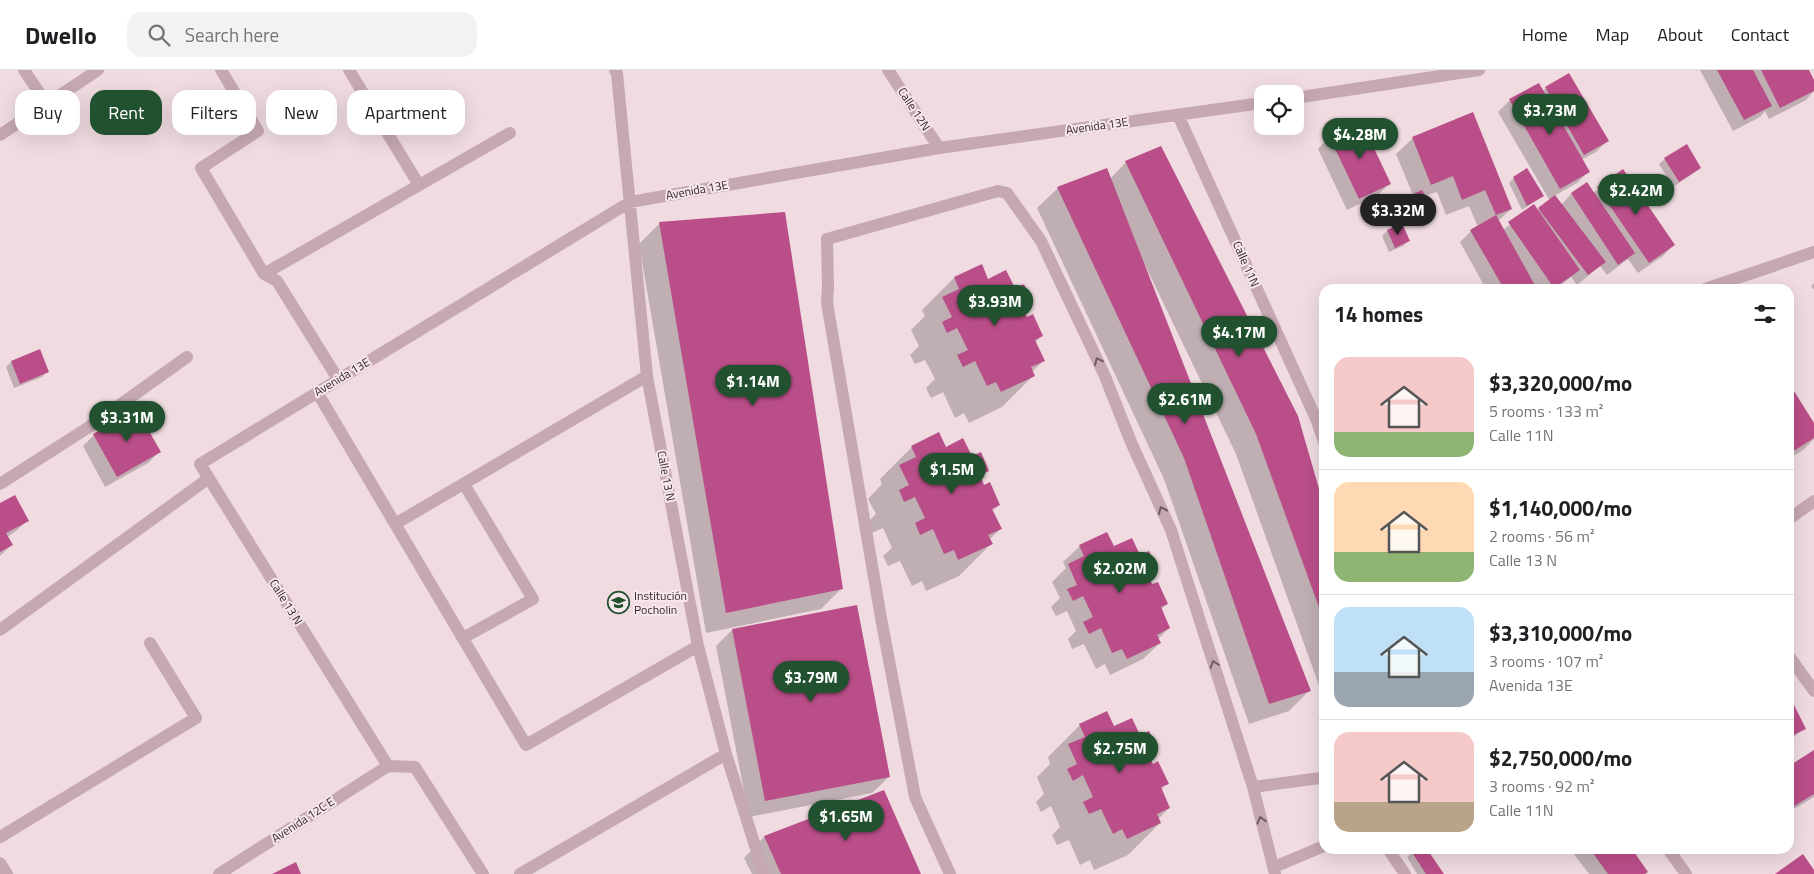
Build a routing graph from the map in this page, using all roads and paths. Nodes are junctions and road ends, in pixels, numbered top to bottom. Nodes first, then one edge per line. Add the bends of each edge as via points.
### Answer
1 (24, 70) edge
2 (98, 70) edge
3 (222, 70) edge
4 (349, 70) edge
5 (616, 70) edge
6 (888, 70) edge
7 (1476, 70) edge
8 (38, 90) edge
9 (68, 90) edge
10 (1304, 97) edge
11 (1254, 104) edge
12 (1178, 115) junction
13 (15, 125) edge
14 (510, 133) dead end
15 (0, 135) edge
16 (940, 148) junction
17 (420, 185) junction
18 (630, 202) junction
19 (1814, 252) edge
20 (264, 274) junction
21 (1720, 284) edge
22 (187, 357) dead end
23 (647, 376) junction
24 (338, 379) junction
25 (317, 392) junction
26 (1319, 418) edge
27 (200, 464) joint
28 (209, 478) junction
29 (0, 484) edge
30 (464, 484) junction
31 (1814, 501) edge
32 (1794, 515) edge
33 (395, 524) junction
34 (0, 630) edge
35 (463, 638) junction
36 (150, 643) dead end
37 (698, 646) junction
38 (1794, 663) edge
39 (1814, 691) edge
40 (726, 754) junction
41 (388, 766) junction
42 (1319, 778) edge
43 (1253, 787) junction
44 (0, 837) edge
45 (1319, 848) edge
46 (1391, 854) edge
47 (1672, 854) edge
48 (0, 863) edge
49 (1275, 870) edge
50 (7, 874) edge
51 (219, 874) edge
52 (484, 874) edge
53 (520, 874) edge
54 (764, 874) edge
55 (950, 874) edge
56 (1405, 874) edge
57 (1686, 874) edge

1 - 8 street
2 - 9 street
3 - 20 street via 258,131 201,168
4 - 17 street
5 - 18 street, Calle 13 N
6 - 16 street, Calle 12N
7 - 10 street
11 - 12 street, Avenida 13E
12 - 16 street, Avenida 13E
12 - 26 street, Calle 11N
13 - 15 street
14 - 17 street
16 - 18 street, Avenida 13E
17 - 20 street
18 - 23 street, Calle 13 N
18 - 24 street, Avenida 13E
19 - 21 street
20 - 24 street via 277,280
22 - 29 street via 89,427
23 - 30 street
23 - 37 street, Calle 13 N
24 - 25 street, Avenida 13E
25 - 27 street, Avenida 13E
25 - 33 street
27 - 28 street, Calle 13 N
28 - 34 street
28 - 41 street, Calle 13 N
30 - 33 street
30 - 35 street via 533,599
31 - 32 street
33 - 35 street
35 - 37 street via 526,745
36 - 44 street via 196,718
37 - 40 street, Calle 13 N
38 - 39 street
40 - 53 street
40 - 54 street, Calle 13 N
41 - 51 street, Avenida 12C E
41 - 52 street via 415,767
42 - 43 street
49 -> 43 street
43 -> 55 street via 1171,530 1104,374 1041,241 1007,193 998,191 827,239 827,303 915,797
45 - 49 street
46 - 56 street
47 - 57 street
48 - 50 street

